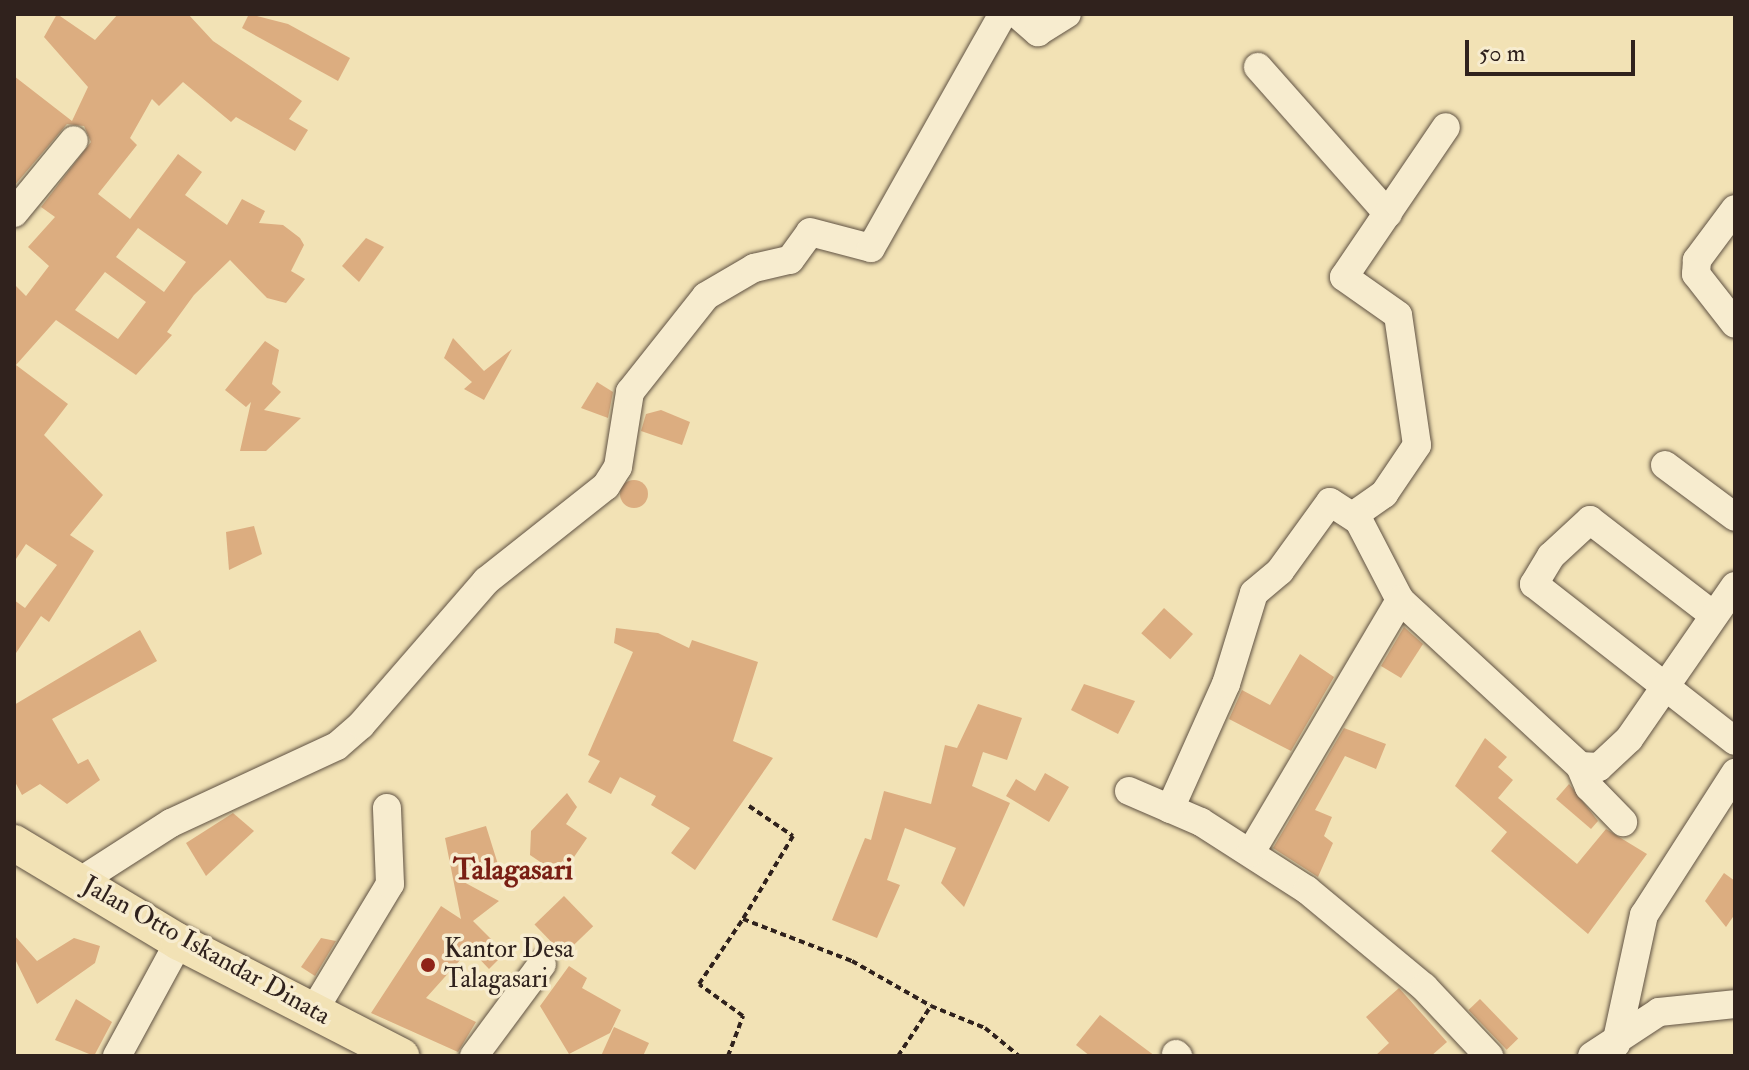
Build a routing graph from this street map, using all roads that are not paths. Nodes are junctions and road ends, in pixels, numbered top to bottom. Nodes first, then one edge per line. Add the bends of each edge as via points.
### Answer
1 (1003, 14) edge
2 (1017, 14) edge
3 (1067, 14) edge
4 (1258, 67) dead end
5 (1446, 127) dead end
6 (74, 140) dead end
7 (1735, 209) edge
8 (14, 213) edge
9 (1388, 214) junction
10 (1735, 324) edge
11 (1665, 465) dead end
12 (1735, 517) edge
13 (1359, 525) junction
14 (1735, 586) edge
15 (1400, 600) junction
16 (1712, 614) junction
17 (1663, 685) junction
18 (1735, 741) edge
19 (1580, 766) junction
20 (1735, 773) edge
21 (1129, 791) dead end
22 (387, 808) dead end
23 (1170, 809) junction
24 (1623, 822) dead end
25 (14, 843) edge
26 (1251, 852) junction
27 (79, 882) junction
28 (179, 942) junction
29 (542, 964) dead end
30 (1735, 1004) edge
31 (314, 1010) junction
32 (1604, 1050) edge
33 (117, 1056) edge
34 (401, 1056) edge
35 (474, 1056) edge
36 (1489, 1056) edge

1 - 27 street via 871,248 810,232 790,260 754,268 706,296 630,392 618,467 606,486 486,581 361,725 337,746 171,823
2 - 3 street via 1038,32
4 - 9 street
5 - 9 street
6 - 8 street
7 - 10 street via 1697,260 1696,274
9 - 13 street via 1344,280 1398,315 1417,445
11 - 12 street
13 - 15 street
13 - 23 street via 1330,502 1280,571 1254,593 1226,684
14 - 16 street
15 - 19 street
15 - 26 street
16 - 17 street
16 - 17 street via 1590,520 1536,577 1543,593
17 - 18 street
17 - 19 street via 1629,739 1599,767
19 - 24 street via 1589,787
20 - 32 street via 1644,915
21 - 23 street
22 - 31 street via 383,839 390,884
23 - 26 street
25 - 27 main road, Jalan Otto Iskandar Dinata
26 - 36 street via 1424,987
27 - 28 main road, Jalan Otto Iskandar Dinata
28 - 31 main road, Jalan Otto Iskandar Dinata
28 - 33 street
29 - 35 street
30 - 32 street via 1659,1012
31 - 34 main road, Jalan Otto Iskandar Dinata

